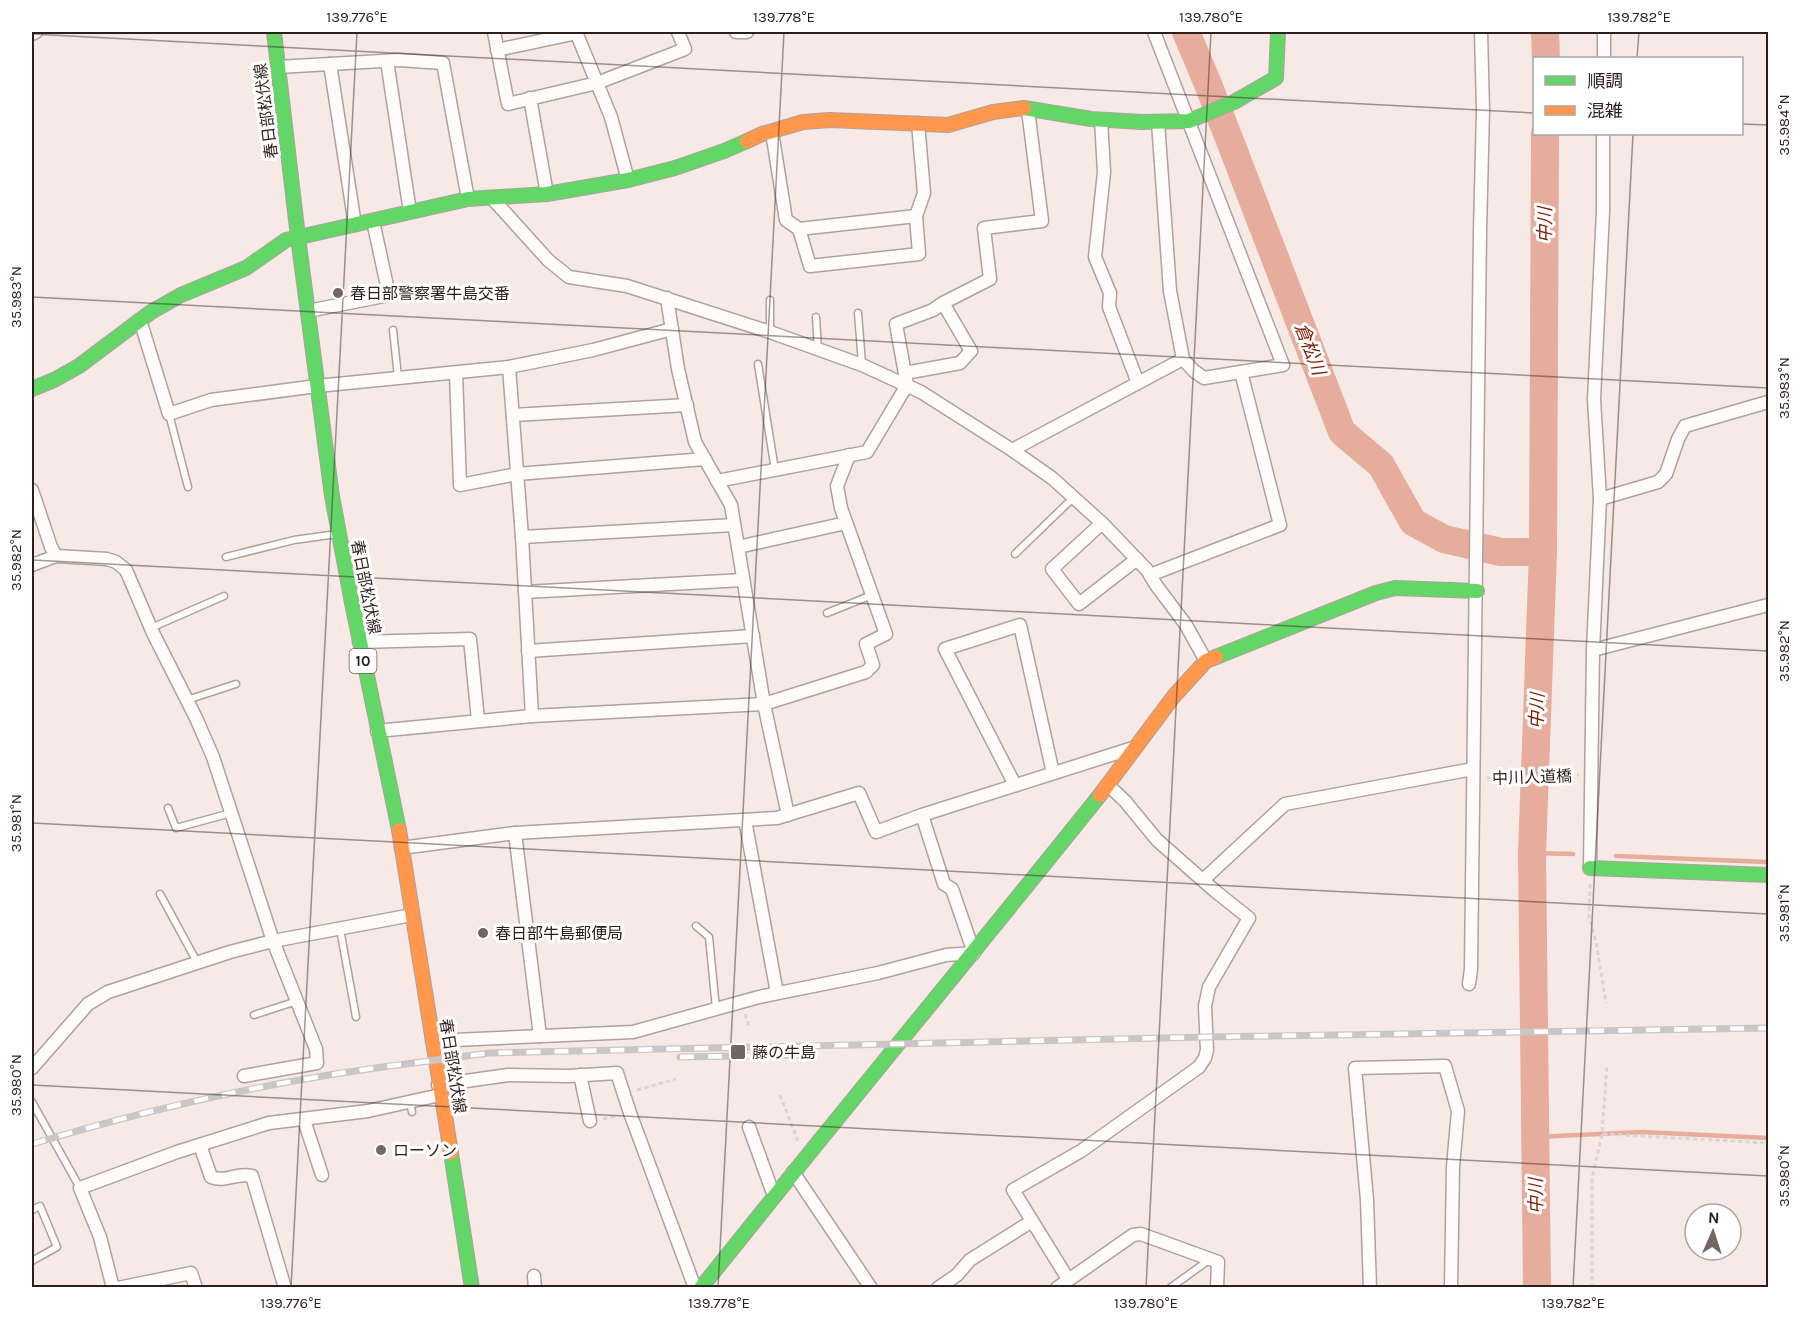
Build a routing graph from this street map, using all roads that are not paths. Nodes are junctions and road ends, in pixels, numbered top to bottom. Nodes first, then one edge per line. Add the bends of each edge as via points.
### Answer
1 (36, 32) edge
2 (274, 32) edge
3 (494, 32) edge
4 (576, 32) edge
5 (678, 32) edge
6 (736, 32) edge
7 (747, 32) edge
8 (1154, 32) edge
9 (1278, 32) edge
10 (1481, 32) edge
11 (1604, 32) edge
12 (32, 34) edge
13 (497, 50) junction
14 (1604, 57) edge
15 (387, 61) junction
16 (330, 64) junction
17 (278, 67) junction
18 (597, 83) junction
19 (530, 98) junction
20 (1028, 110) junction
21 (1101, 120) junction
22 (1192, 120) junction
23 (1158, 122) junction
24 (918, 123) junction
25 (772, 132) junction
26 (1603, 135) edge
27 (628, 180) junction
28 (548, 194) junction
29 (491, 197) junction
30 (468, 200) junction
31 (410, 213) junction
32 (916, 216) junction
33 (373, 221) junction
34 (355, 225) junction
35 (799, 229) junction
36 (298, 237) junction
37 (667, 298) junction
38 (770, 300) dead end
39 (943, 303) junction
40 (308, 311) junction
41 (858, 314) dead end
42 (816, 317) dead end
43 (140, 321) junction
44 (672, 329) junction
45 (393, 330) dead end
46 (770, 332) junction
47 (818, 349) junction
48 (1182, 359) junction
49 (758, 364) dead end
50 (862, 365) junction
51 (509, 368) junction
52 (1241, 372) junction
53 (456, 373) junction
54 (398, 378) junction
55 (906, 379) junction
56 (1138, 383) junction
57 (317, 386) junction
58 (32, 389) edge
59 (1768, 402) edge
60 (687, 405) junction
61 (169, 414) junction
62 (513, 415) junction
63 (1012, 450) junction
64 (849, 455) junction
65 (705, 459) junction
66 (775, 470) junction
67 (517, 474) junction
68 (717, 481) junction
69 (188, 487) dead end
70 (32, 490) edge
71 (1073, 498) junction
72 (1600, 500) junction
73 (846, 523) junction
74 (1102, 523) junction
75 (734, 525) junction
76 (339, 534) junction
77 (522, 537) junction
78 (738, 547) junction
79 (1015, 555) dead end
80 (56, 556) junction
81 (226, 557) dead end
82 (1137, 559) junction
83 (32, 565) edge
84 (1150, 575) junction
85 (743, 580) junction
86 (1477, 591) junction
87 (525, 592) junction
88 (872, 595) junction
89 (224, 596) dead end
90 (1768, 605) edge
91 (827, 613) dead end
92 (150, 628) junction
93 (753, 636) junction
94 (359, 642) junction
95 (1593, 650) junction
96 (528, 651) junction
97 (1206, 661) junction
98 (236, 684) dead end
99 (187, 700) junction
100 (764, 704) junction
101 (532, 716) junction
102 (478, 720) junction
103 (378, 731) junction
104 (1137, 747) junction
105 (1053, 773) junction
106 (1473, 774) junction
107 (1015, 785) junction
108 (1108, 785) junction
109 (168, 808) dead end
110 (231, 813) junction
111 (922, 814) junction
112 (789, 815) junction
113 (745, 820) junction
114 (515, 833) junction
115 (401, 848) junction
116 (1590, 868) joint
117 (1768, 875) edge
118 (1203, 880) junction
119 (160, 894) dead end
120 (412, 915) junction
121 (696, 926) dead end
122 (340, 928) junction
123 (273, 941) junction
124 (974, 953) junction
125 (197, 963) junction
126 (1469, 984) dead end
127 (777, 993) junction
128 (297, 1001) junction
129 (716, 1009) junction
130 (254, 1015) dead end
131 (356, 1017) dead end
132 (540, 1036) junction
133 (432, 1041) junction
134 (32, 1068) edge
135 (580, 1075) junction
136 (244, 1076) dead end
137 (439, 1090) junction
138 (32, 1102) edge
139 (304, 1120) junction
140 (590, 1121) road end
141 (749, 1127) dead end
142 (200, 1145) junction
143 (793, 1172) junction
144 (322, 1175) dead end
145 (80, 1188) junction
146 (774, 1196) junction
147 (32, 1210) edge
148 (1032, 1221) junction
149 (1210, 1260) junction
150 (32, 1261) edge
151 (1068, 1279) junction
152 (113, 1287) edge
153 (118, 1287) edge
154 (196, 1287) edge
155 (285, 1287) edge
156 (472, 1287) edge
157 (695, 1287) edge
158 (701, 1287) edge
159 (871, 1287) edge
160 (938, 1287) edge
161 (1057, 1287) edge
162 (1170, 1287) edge
163 (1217, 1287) edge
164 (1370, 1287) edge
165 (1451, 1287) edge

1 - 12 street
2 - 17 street, 春日部松伏線 / 10
3 - 13 street
4 - 13 street
4 - 18 street
5 - 18 street via 685,50
6 - 7 street
8 - 22 street
9 - 22 street via 1276,78
10 - 86 street
11 - 14 street
13 - 19 street via 508,104
15 - 16 street
15 - 30 street via 443,63
15 - 31 street
16 - 17 street
16 - 34 street
17 - 36 street, 春日部松伏線 / 10
18 - 19 street
18 - 27 street
19 - 28 street
20 - 21 street
20 - 24 street via 993,112 948,125
20 - 39 street via 1042,221 984,228 990,279
21 - 23 street
21 - 56 street via 1104,172 1095,257
22 - 23 street
22 - 52 street via 1283,365
23 - 48 street via 1170,291
24 - 25 street via 830,120 803,122
24 - 32 street via 924,193
25 - 27 street via 675,168
25 - 35 street via 786,220
26 - 72 street via 1594,399
27 - 28 street
28 - 29 street
29 - 30 street
29 - 37 street via 548,260 569,277 627,286
30 - 31 street
31 - 33 street
32 - 35 street
32 - 35 street via 919,254 810,266
33 - 34 street
33 - 40 street via 388,296
34 - 36 street
36 - 40 street, 春日部松伏線 / 10
36 - 43 street via 286,240 246,268 181,295
37 - 44 street
37 - 46 street
38 - 46 lane
39 - 55 street via 896,324
39 - 55 street via 971,351 960,363
40 - 57 street, 春日部松伏線 / 10
41 - 50 lane
42 - 47 lane
43 - 58 street via 79,366
43 - 61 street
44 - 51 street
44 - 60 street
45 - 54 lane
46 - 47 street
47 - 50 street
48 - 52 street via 1204,378
48 - 56 street
49 - 66 lane
50 - 55 street
51 - 53 street
51 - 62 street
52 - 84 street via 1280,525
53 - 54 street
53 - 67 street via 460,485
54 - 57 street
55 - 63 street
55 - 64 street via 867,452
56 - 63 street
57 - 61 street via 210,400
57 - 76 street, 春日部松伏線 / 10
59 - 72 street via 1685,426 1666,474 1658,482
60 - 62 street
60 - 65 street via 695,442
61 - 69 lane
62 - 67 street
63 - 71 street
64 - 66 street
64 - 73 street via 837,486
65 - 67 street
65 - 68 street
66 - 68 street
67 - 77 street
68 - 75 street via 731,505
70 - 80 street
71 - 74 street
71 - 79 lane
72 - 95 street
73 - 78 street
73 - 88 street
74 - 82 street
74 - 82 street via 1052,569 1079,604
75 - 77 street
75 - 78 street
76 - 81 lane via 294,540
76 - 94 street, 春日部松伏線 / 10
77 - 87 street
78 - 85 street
80 - 83 street
80 - 92 street via 116,562 126,570
82 - 84 street
84 - 97 street
85 - 87 street
85 - 93 street
86 - 97 street via 1395,588
86 - 106 street
87 - 96 street
88 - 91 lane
88 - 100 street via 886,634 866,644 873,665 866,672
89 - 92 lane
90 - 95 street
92 - 99 street
93 - 96 street
93 - 100 street
94 - 102 street via 470,639
94 - 103 street, 春日部松伏線 / 10
95 - 116 street
96 - 101 street
97 - 104 street via 1174,696
98 - 99 lane
99 - 110 street via 213,757
100 - 101 street
100 - 112 street
101 - 102 street
102 - 103 street
103 - 115 street, 春日部松伏線 / 10
104 - 105 street
104 - 108 street
105 - 107 street
105 - 107 street via 1020,625 945,649
106 - 118 street via 1286,804
106 - 126 street
107 - 111 street
108 - 118 street via 1157,840
108 - 124 street
109 - 110 lane via 176,828
110 - 123 street
111 - 112 street via 876,832 859,793
111 - 124 street via 944,884 952,889
112 - 113 street
113 - 114 street
113 - 127 street
114 - 115 street
114 - 132 street
115 - 120 street, 春日部松伏線 / 10
116 - 117 street
118 - 148 street via 1249,918 1209,987 1204,1006 1205,1058 1081,1151 1013,1190
119 - 125 lane
120 - 122 street
120 - 133 street, 春日部松伏線 / 10
121 - 129 lane via 709,937
122 - 123 street
122 - 131 lane
123 - 125 street
123 - 128 street
124 - 127 street via 946,955
124 - 143 street
125 - 134 street via 108,992 88,1004
127 - 129 street
128 - 130 lane
128 - 136 street via 316,1049 317,1063
129 - 132 street via 633,1032
132 - 133 street
133 - 137 street, 春日部松伏線 / 10
135 - 137 street via 508,1075
135 - 140 street
135 - 157 street via 617,1073
137 - 139 street via 411,1107
137 - 156 street, 春日部松伏線 / 10 via 443,1134
138 - 145 lane
139 - 142 street via 269,1124
139 - 144 street
141 - 146 street
142 - 145 street
142 - 155 street via 211,1178 252,1176
143 - 146 street
143 - 159 street
145 - 152 street via 100,1237
146 - 158 street
147 - 150 lane via 40,1206 57,1247
148 - 151 street
148 - 160 street via 970,1260 957,1275
149 - 151 street via 1141,1234 1132,1236
149 - 162 lane
149 - 163 street via 1218,1262
151 - 161 street
153 - 154 street via 191,1273
164 - 165 street via 1355,1068 1445,1066 1458,1111

